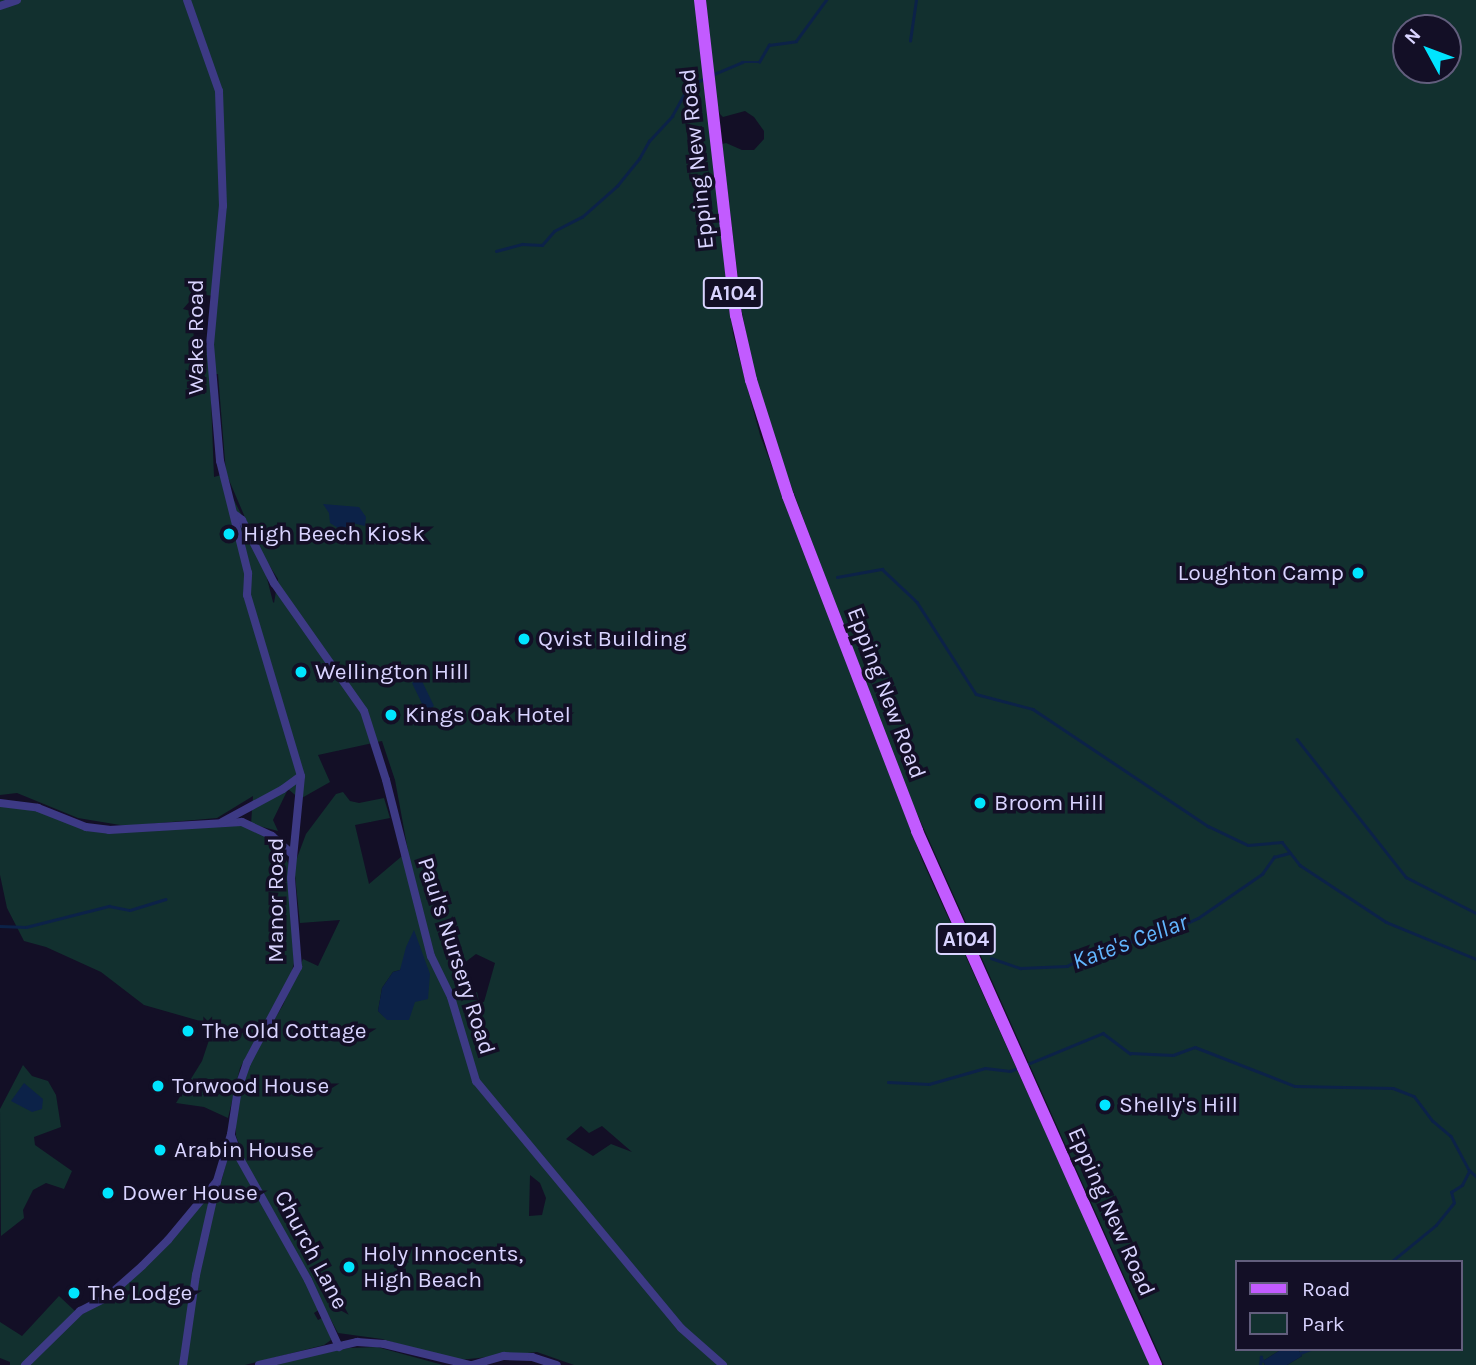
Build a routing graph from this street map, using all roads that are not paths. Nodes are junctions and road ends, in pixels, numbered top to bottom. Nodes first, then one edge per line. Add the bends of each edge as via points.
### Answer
1 (17, 0) edge
2 (187, 0) edge
3 (700, 0) edge
4 (0, 6) edge
5 (234, 514) junction
6 (323, 652) joint
7 (301, 776) junction
8 (0, 803) edge
9 (222, 822) junction
10 (293, 855) junction
11 (230, 1134) junction
12 (217, 1181) junction
13 (339, 1347) junction
14 (25, 1365) edge
15 (183, 1365) edge
16 (259, 1365) edge
17 (471, 1365) edge
18 (556, 1365) edge
19 (723, 1365) edge
20 (1156, 1365) edge

1 - 4 street
2 - 5 street, Wake Road via 219,90 223,205 210,345 220,461
3 - 20 main road, Epping New Road / A104 via 736,315 751,380 788,496 917,831
5 - 6 street, Wake Road via 242,520 274,583
5 - 7 street, Manor Road via 248,573 247,594
6 - 19 street, Paul's Nursery Road via 363,711 372,734 431,956 451,997 475,1081 674,1320
7 - 9 street
7 - 10 street, Manor Road
8 - 9 street via 38,808 86,827 109,830
9 - 10 street via 242,822 263,830
10 - 11 street, Manor Road via 290,878 298,967 247,1063 237,1089
11 - 12 street, Manor Road
11 - 13 street, Church Lane
12 - 14 street, Manor Road via 142,1266 106,1298 80,1311
12 - 15 street
13 - 16 street
13 - 17 street via 357,1342 384,1344
17 - 18 street via 504,1356 532,1357

